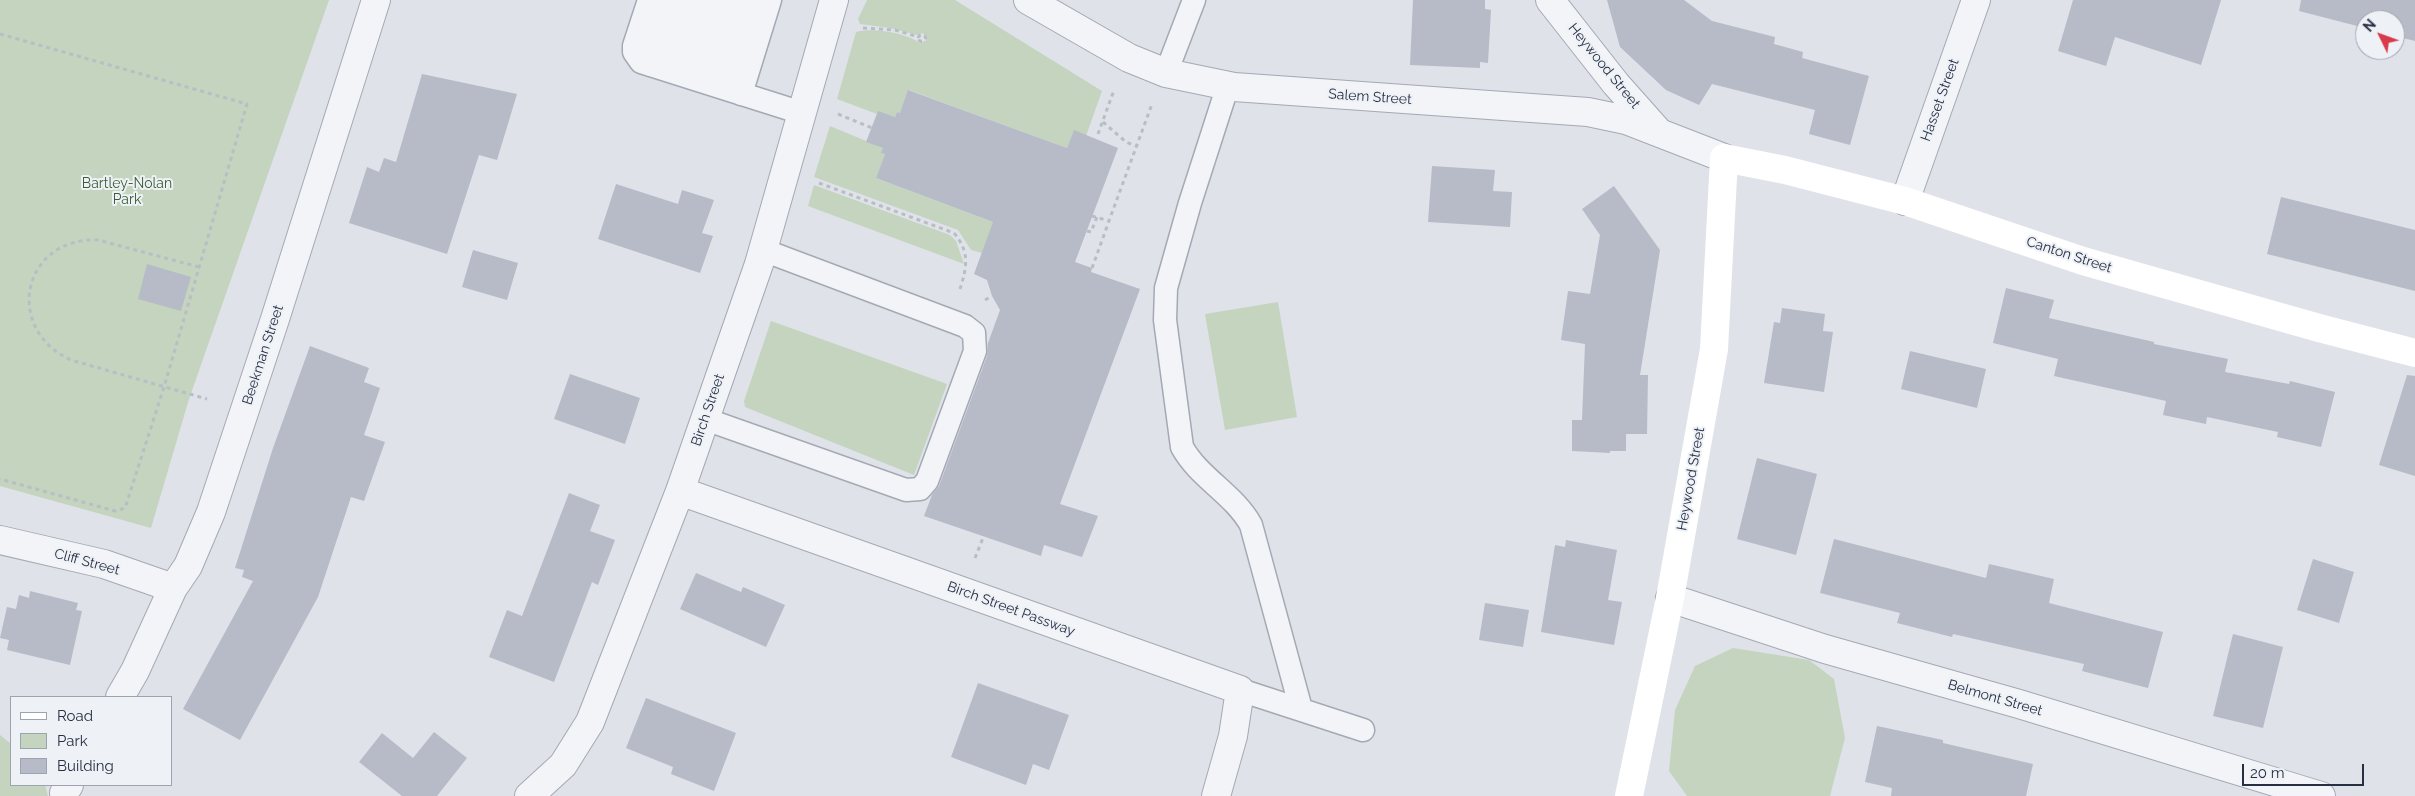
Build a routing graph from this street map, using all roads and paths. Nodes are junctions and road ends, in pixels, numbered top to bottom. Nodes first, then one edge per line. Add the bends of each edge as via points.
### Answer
1 (376, 0) edge
2 (649, 0) edge
3 (670, 0) edge
4 (690, 0) edge
5 (708, 0) edge
6 (729, 0) edge
7 (748, 0) edge
8 (770, 0) edge
9 (834, 0) edge
10 (1028, 0) edge
11 (1194, 0) edge
12 (1550, 0) edge
13 (1976, 0) edge
14 (858, 28) dead end
15 (0, 34) edge
16 (919, 37) dead end
17 (1166, 73) junction
18 (696, 79) junction
19 (1228, 85) junction
20 (1115, 88) dead end
21 (1153, 101) dead end
22 (834, 112) dead end
23 (802, 113) junction
24 (1103, 121) junction
25 (872, 128) dead end
26 (1659, 132) junction
27 (1098, 134) dead end
28 (1136, 146) junction
29 (1724, 158) junction
30 (814, 181) dead end
31 (1905, 201) junction
32 (1109, 221) junction
33 (1087, 231) dead end
34 (763, 250) junction
35 (199, 267) junction
36 (1092, 268) dead end
37 (950, 321) junction
38 (2415, 352) edge
39 (164, 387) junction
40 (207, 399) dead end
41 (705, 419) junction
42 (0, 480) edge
43 (680, 491) junction
44 (983, 538) dead end
45 (0, 540) edge
46 (976, 555) dead end
47 (173, 588) junction
48 (1670, 598) junction
49 (1240, 690) junction
50 (121, 696) edge
51 (1301, 709) junction
52 (1363, 730) dead end
53 (530, 796) edge
54 (1216, 796) edge
55 (1629, 796) edge
56 (2321, 796) edge

1 - 47 street, Beekman Street via 211,512 188,566
2 - 18 lane via 634,52 641,62
3 - 18 lane
4 - 18 lane
5 - 18 lane
6 - 18 lane
7 - 18 lane
8 - 18 lane
9 - 23 street, Birch Street
10 - 17 street, Salem Street via 1129,58
11 - 17 lane
12 - 26 street, Heywood Street via 1616,84
13 - 31 street, Hasset Street
14 - 16 path via 895,30
15 - 35 path via 247,104
17 - 19 street, Salem Street
18 - 23 lane
19 - 26 street, Salem Street via 1588,112 1626,120
19 - 51 lane via 1166,288 1165,320 1182,447 1188,458 1239,506 1251,525
20 - 24 path
21 - 28 path
22 - 25 path
23 - 34 street, Birch Street
24 - 27 path
24 - 28 path via 1126,142
26 - 29 street, Salem Street
28 - 32 path
29 - 31 street, Canton Street
29 - 48 street, Heywood Street via 1714,349
30 - 37 path via 954,233 967,265
31 - 38 street, Canton Street via 2084,261
32 - 33 path via 1094,216 1091,232
32 - 36 path
34 - 37 lane
34 - 41 street, Birch Street
35 - 39 path
35 - 39 path via 98,240 83,240 56,249 34,275 29,290 33,324 39,336 58,354
37 - 41 lane via 974,333 975,351 927,481 920,489 906,490
39 - 40 path
39 - 42 path via 123,510 115,511
41 - 43 street, Birch Street
43 - 49 street, Birch Street Passway
43 - 53 street, Birch Street via 590,722 563,765
44 - 46 path
45 - 47 street, Cliff Street via 104,564
47 - 50 street, Beekman Street
48 - 55 street, Heywood Street
48 - 56 street, Belmont Street via 1825,649
49 - 51 lane
49 - 54 street via 1233,736
51 - 52 lane

